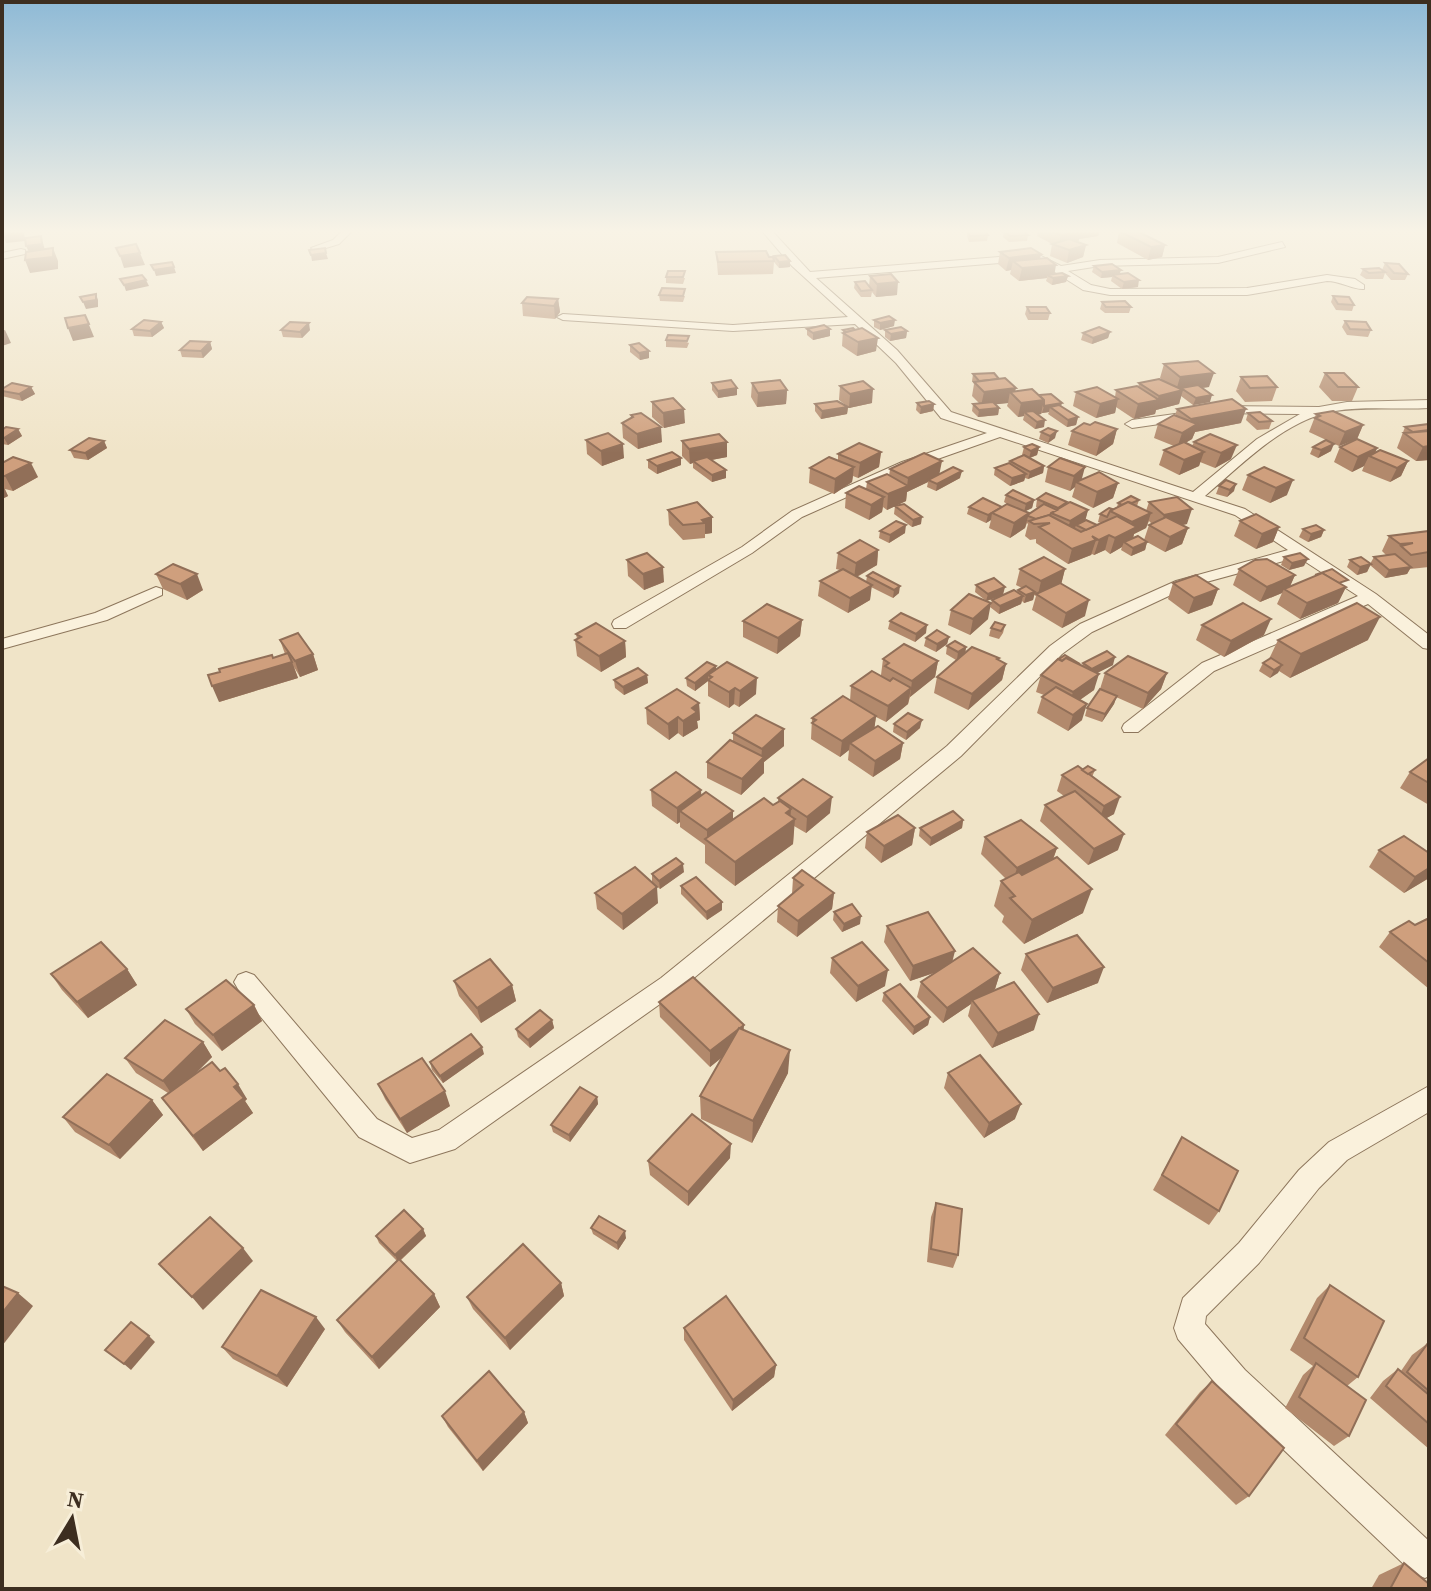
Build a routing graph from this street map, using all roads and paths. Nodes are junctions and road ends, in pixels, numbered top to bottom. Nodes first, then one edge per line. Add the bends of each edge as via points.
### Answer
1 (842, 305) edge
2 (563, 317) dead end
3 (858, 320) junction
4 (1429, 404) edge
5 (1320, 410) junction
6 (1132, 424) dead end
7 (999, 433) junction
8 (1196, 496) junction
9 (1299, 552) junction
10 (156, 592) dead end
11 (1370, 597) junction
12 (620, 624) dead end
13 (2, 644) edge
14 (1429, 644) edge
15 (1131, 728) dead end
16 (246, 982) dead end
17 (1429, 1098) edge
18 (1425, 1561) dead end

1 - 3 street
2 - 3 street via 733,328
3 - 7 street via 946,415
4 - 5 street
5 - 6 street via 1225,408
5 - 8 street via 1272,436
7 - 8 street
7 - 12 street via 907,465 797,514 747,550
8 - 9 street via 1240,512
9 - 11 street
9 - 16 street via 1182,584 1086,628 1056,650 954,751 669,985 446,1140 410,1151 368,1128
10 - 13 street via 112,614
11 - 14 street
11 - 15 street via 1208,667
17 - 18 street via 1338,1151 1193,1308 1189,1328 1234,1381

